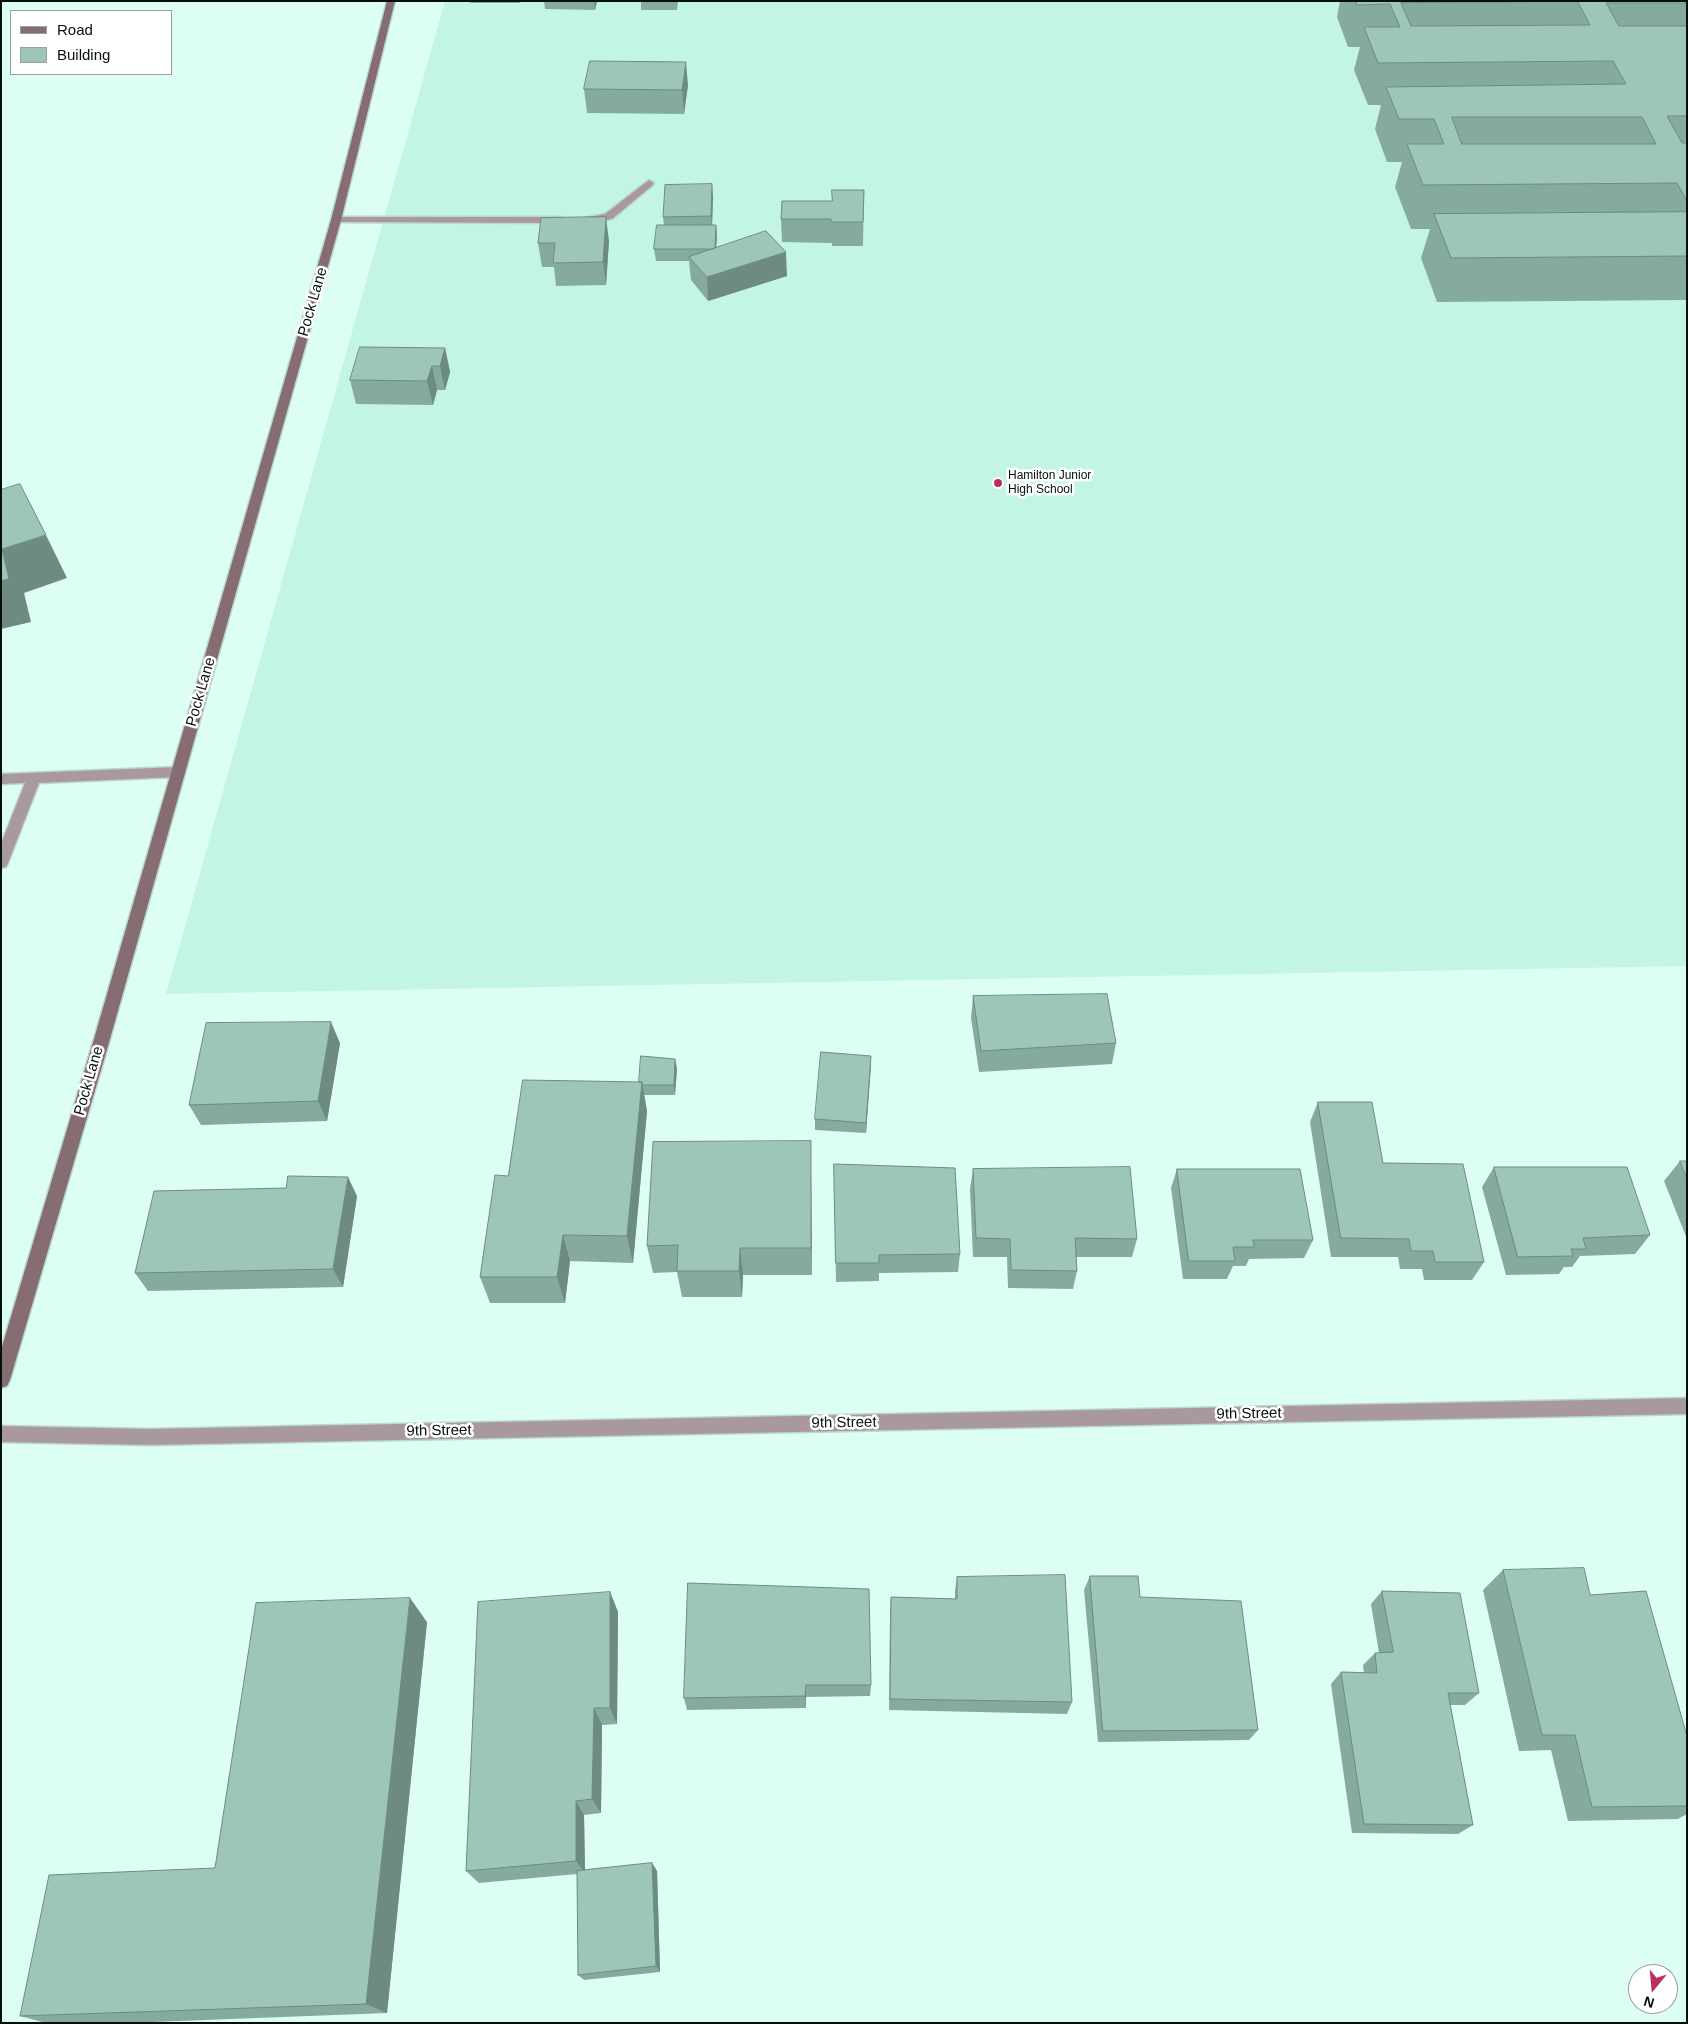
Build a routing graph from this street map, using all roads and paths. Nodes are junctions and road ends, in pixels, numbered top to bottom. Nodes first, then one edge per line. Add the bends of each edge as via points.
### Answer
1 (391, 1) edge
2 (649, 183) dead end
3 (336, 220) junction
4 (178, 772) junction
5 (34, 777) junction
6 (1, 779) edge
7 (1, 863) edge
8 (1, 1380) edge
9 (1687, 1406) edge
10 (1, 1434) edge

1 - 3 street, Pock Lane
2 - 3 street via 608,217 594,220
3 - 4 street, Pock Lane
4 - 5 street
4 - 8 street, Pock Lane
5 - 6 street
5 - 7 street
9 - 10 street, 9th Street via 150,1437

